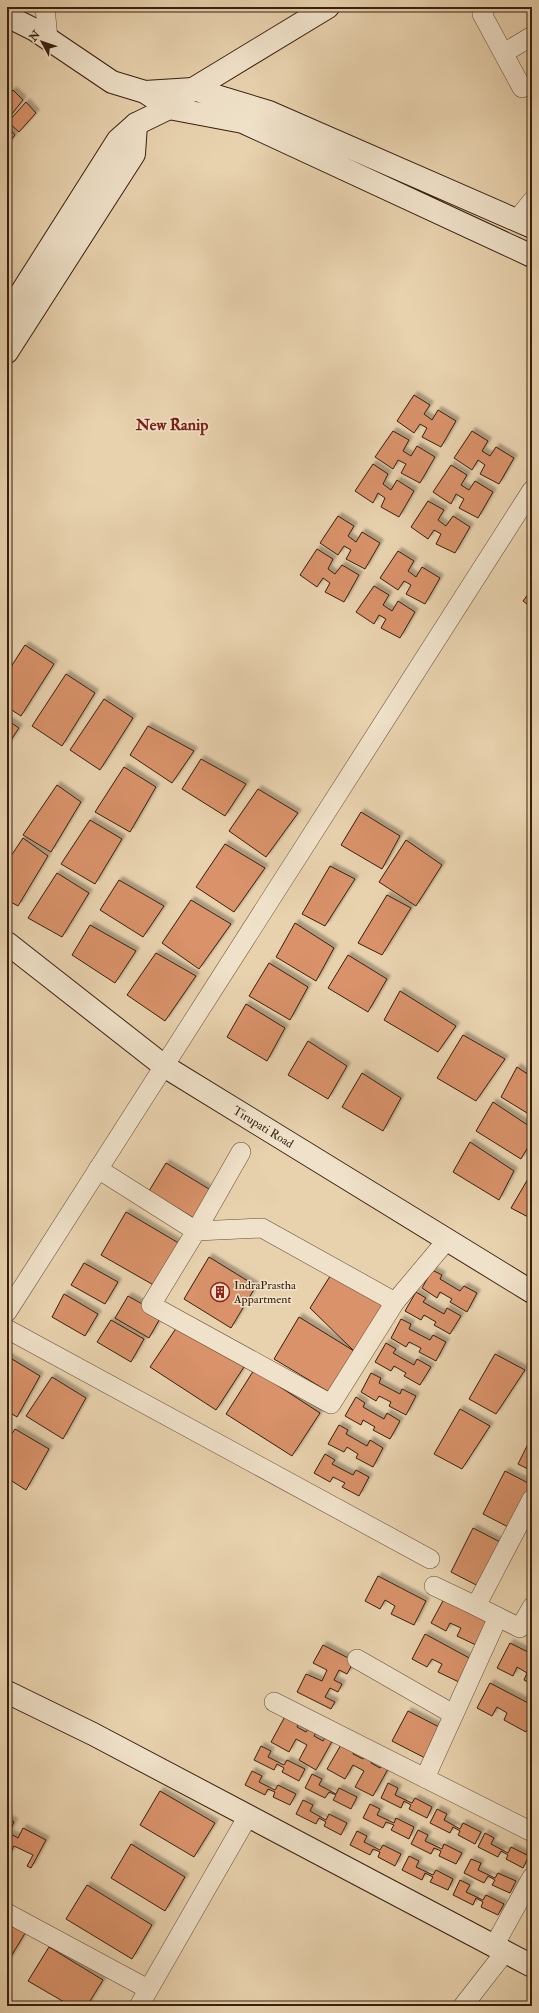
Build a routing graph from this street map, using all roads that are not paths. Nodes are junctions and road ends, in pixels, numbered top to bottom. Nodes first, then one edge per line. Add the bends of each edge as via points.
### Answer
1 (45, 7) edge
2 (328, 7) edge
3 (486, 7) edge
4 (7, 16) edge
5 (532, 36) edge
6 (48, 39) junction
7 (504, 53) junction
8 (522, 88) dead end
9 (193, 89) junction
10 (145, 92) junction
11 (169, 108) junction
12 (136, 124) junction
13 (532, 201) edge
14 (524, 224) edge
15 (532, 256) edge
16 (7, 315) edge
17 (7, 352) edge
18 (532, 490) edge
19 (7, 944) edge
20 (164, 1066) junction
21 (241, 1152) dead end
22 (98, 1169) junction
23 (196, 1231) junction
24 (447, 1240) junction
25 (532, 1292) edge
26 (395, 1302) junction
27 (7, 1312) edge
28 (7, 1329) edge
29 (532, 1499) edge
30 (430, 1558) dead end
31 (434, 1586) dead end
32 (476, 1606) junction
33 (532, 1607) edge
34 (498, 1617) junction
35 (358, 1658) dead end
36 (7, 1692) edge
37 (274, 1702) dead end
38 (454, 1714) junction
39 (425, 1778) junction
40 (248, 1816) junction
41 (532, 1832) edge
42 (532, 1877) edge
43 (7, 1913) edge
44 (500, 1949) junction
45 (532, 1966) edge
46 (148, 1989) junction
47 (138, 2006) edge
48 (463, 2006) edge

1 - 6 street
2 - 9 street
3 - 7 street via 482,14
4 - 6 street
5 - 7 street
6 - 10 street via 112,82
7 - 8 street
9 - 10 street
9 - 11 street
9 - 14 street via 269,112
10 - 11 street
11 - 12 street
11 - 15 street via 243,122
12 - 16 street via 118,140
12 - 17 street via 134,154
13 - 14 street
18 - 20 street
19 - 20 street, Tirupati Road
20 - 22 street
20 - 24 street, Tirupati Road
21 - 23 street
22 - 23 street
22 - 27 street
23 - 26 street via 262,1228
23 - 26 street via 151,1305 330,1404
24 - 25 street, Tirupati Road
24 - 26 street
28 - 30 street
29 - 32 street
31 - 32 street
32 - 34 street
33 - 34 street via 520,1628
34 - 38 street
35 - 38 street
36 - 40 street
37 - 39 street
38 - 39 street
39 - 41 street
40 - 44 street
40 - 46 street
42 - 44 street
43 - 46 street
44 - 45 street
44 - 48 street
46 - 47 street

